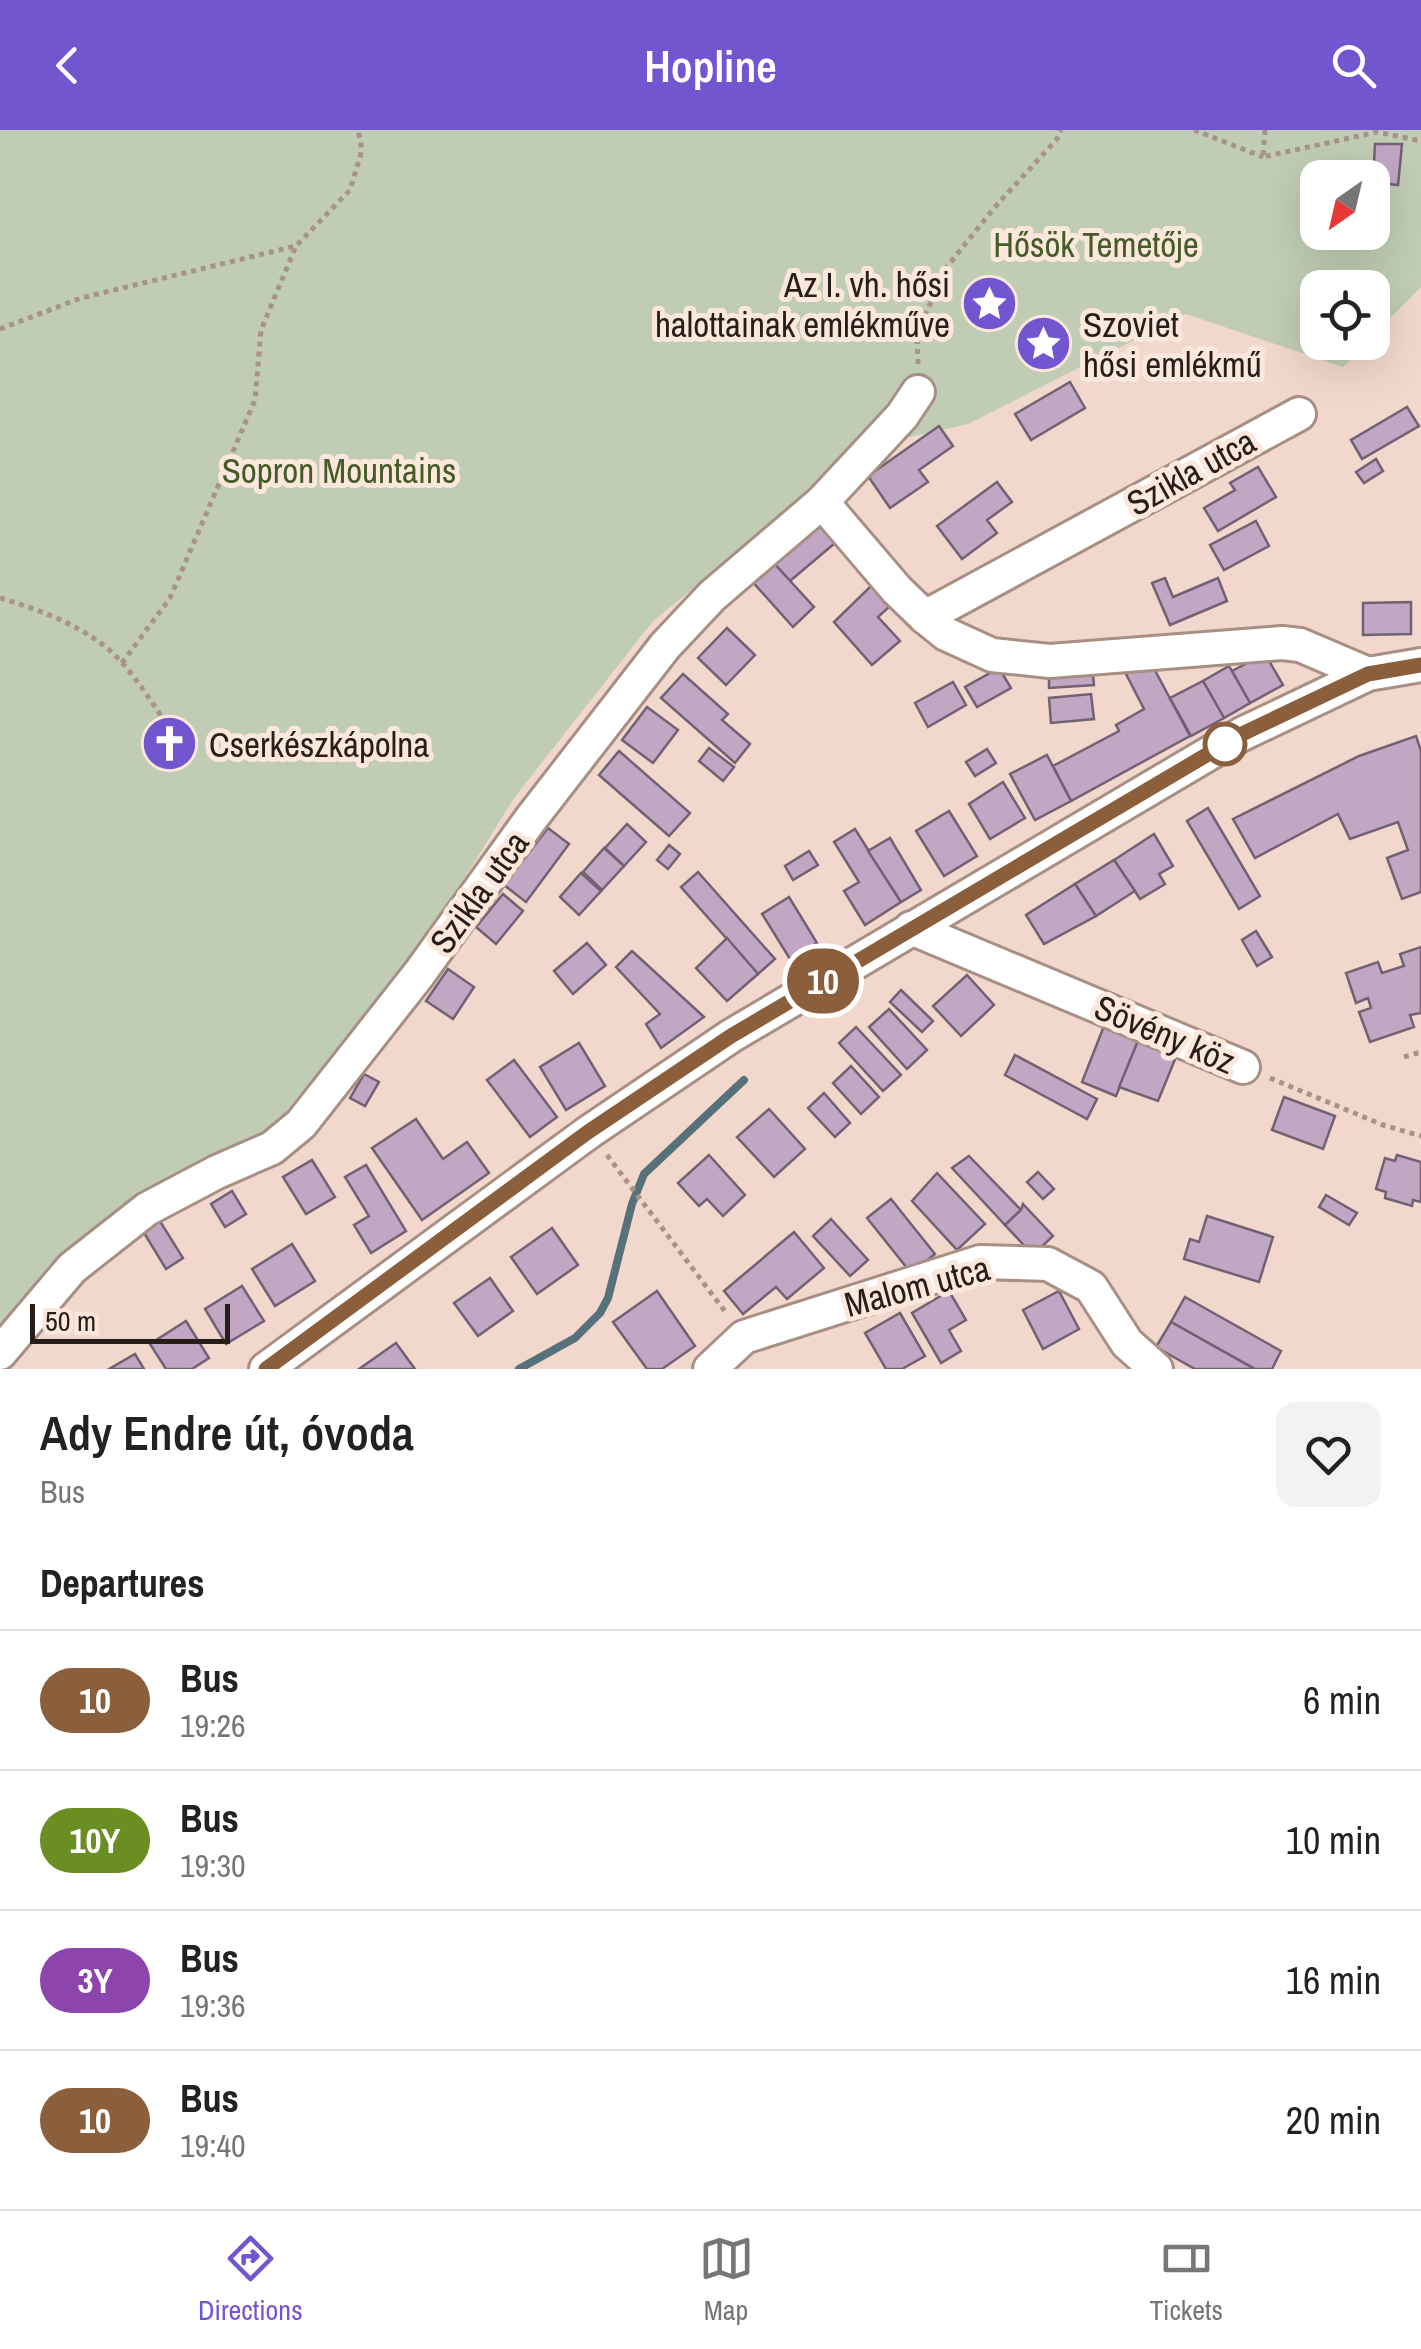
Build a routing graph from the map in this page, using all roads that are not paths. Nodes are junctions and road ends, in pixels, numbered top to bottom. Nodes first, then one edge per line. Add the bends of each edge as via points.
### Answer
1 (918, 392) road end
2 (1299, 414) dead end
3 (822, 502) junction
4 (925, 617) junction
5 (1421, 665) edge
6 (1368, 674) junction
7 (912, 928) junction
8 (1243, 1067) road end
9 (0, 1353) edge
10 (266, 1369) edge
11 (710, 1369) edge
12 (1156, 1369) edge

1 - 3 street, Szikla utca
2 - 4 street, Szikla utca
3 - 4 street
3 - 9 street, Szikla utca via 724,585 665,646 302,1124 272,1148 147,1209 72,1268
4 - 6 street via 970,646 1011,659 1050,662 1282,643
5 - 6 street
6 - 7 street via 1242,734
7 - 8 street, Sövény köz
7 - 10 street via 731,1036 588,1132
11 - 12 street, Malom utca via 744,1337 980,1262 1048,1264 1091,1288 1126,1343

